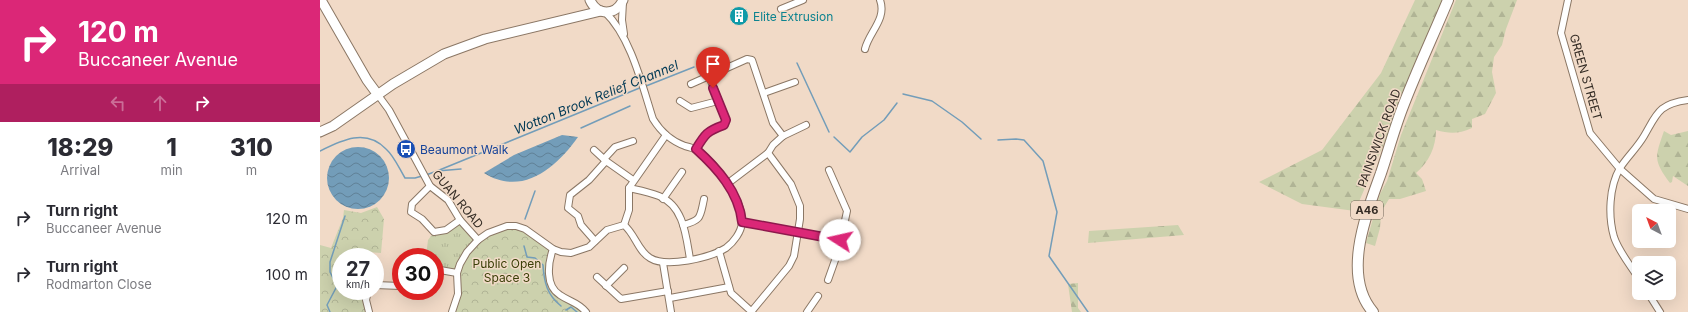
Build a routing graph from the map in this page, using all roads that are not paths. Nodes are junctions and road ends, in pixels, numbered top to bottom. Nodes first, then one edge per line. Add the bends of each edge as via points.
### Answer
1 (322, 0) edge
2 (589, 0) edge
3 (623, 0) edge
4 (803, 0) edge
5 (880, 0) edge
6 (1448, 0) edge
7 (1568, 0) edge
8 (781, 9) dead end
9 (603, 12) junction
10 (575, 16) junction
11 (624, 38) junction
12 (864, 49) dead end
13 (709, 76) junction
14 (794, 82) dead end
15 (691, 84) dead end
16 (764, 93) junction
17 (378, 95) junction
18 (1688, 100) edge
19 (680, 101) dead end
20 (718, 101) junction
21 (806, 125) dead end
22 (320, 132) edge
23 (666, 135) junction
24 (783, 136) junction
25 (633, 141) dead end
26 (696, 149) junction
27 (594, 150) dead end
28 (768, 154) junction
29 (605, 160) junction
30 (1620, 169) junction
31 (828, 170) dead end
32 (682, 172) dead end
33 (633, 180) junction
34 (428, 184) junction
35 (727, 184) junction
36 (629, 188) junction
37 (663, 199) junction
38 (704, 199) dead end
39 (1688, 210) edge
40 (460, 220) junction
41 (742, 222) junction
42 (624, 225) junction
43 (683, 225) junction
44 (798, 233) junction
45 (478, 240) junction
46 (840, 240) junction
47 (595, 241) junction
48 (553, 249) junction
49 (719, 251) junction
50 (690, 259) junction
51 (663, 263) junction
52 (1632, 267) edge
53 (624, 268) dead end
54 (444, 271) edge
55 (457, 273) junction
56 (597, 277) dead end
57 (828, 280) dead end
58 (606, 286) junction
59 (729, 287) junction
60 (668, 291) junction
61 (818, 296) dead end
62 (670, 298) junction
63 (366, 300) edge
64 (1652, 300) edge
65 (369, 312) edge
66 (452, 312) edge
67 (586, 312) edge
68 (671, 312) edge
69 (751, 312) edge
70 (807, 312) edge
71 (1374, 312) edge
72 (1660, 312) edge

1 - 17 street
2 - 9 street via 594,7
2 - 10 street
3 - 9 street via 616,10
3 - 11 street
4 - 8 street
5 - 12 street via 881,15
6 - 71 main road, PAINSWICK ROAD / A46 via 1402,109 1361,233 1360,285 1366,302
7 - 30 street, GREEN STREET via 1561,33 1590,133
9 - 10 street
9 - 11 street via 615,22
10 - 17 street via 444,54
11 - 23 street via 653,119
13 - 15 street
13 - 16 street via 747,59 752,60
13 - 20 street
14 - 16 street
16 - 24 street via 774,122
17 - 22 street
17 - 34 street, GUAN ROAD via 389,110
18 - 30 street via 1666,106 1657,112 1644,136
19 - 20 street via 691,108
20 - 26 street via 726,120 724,125 705,134
21 - 24 street
23 - 26 street
23 - 33 street
24 - 28 street
25 - 29 street via 615,146
26 - 35 street via 717,169
27 - 29 street
28 - 35 street
28 - 44 street via 791,184 797,197 800,206
29 - 33 street
29 - 47 street via 589,180 570,196 568,208 578,216 581,225
30 - 39 street, GREEN STREET via 1654,199
30 - 52 street via 1611,200 1612,224 1615,238
31 - 46 street via 847,211
32 - 37 street
33 - 36 street
34 - 40 street, GUAN ROAD via 448,200
34 - 40 street via 412,204 411,212 434,232 446,230
35 - 41 street via 736,199
36 - 37 street
36 - 42 street via 629,210
37 - 43 street via 676,208
38 - 43 street via 697,222
40 - 45 street, GUAN ROAD
41 - 44 street
41 - 49 street via 735,238 726,248
42 - 47 street, GUAN ROAD via 607,230
42 - 51 street via 632,232 646,256
43 - 50 street
44 - 46 street
44 - 69 street via 794,256 789,266
45 - 48 street, GUAN ROAD via 488,233 516,226
45 - 55 street, GUAN ROAD via 467,252
46 - 57 street
47 - 48 street, GUAN ROAD via 589,247 571,253
48 - 67 street via 549,267 552,286 561,296 579,304
49 - 50 street
49 - 59 street
50 - 51 street
51 - 60 street
53 - 58 street
54 - 55 street
55 - 66 street, GUAN ROAD via 458,294
56 - 58 street
58 - 60 street via 621,299
59 - 62 street
59 - 69 street via 736,299
60 - 62 street
61 - 70 street
62 - 68 street
63 - 65 street
64 - 72 street

